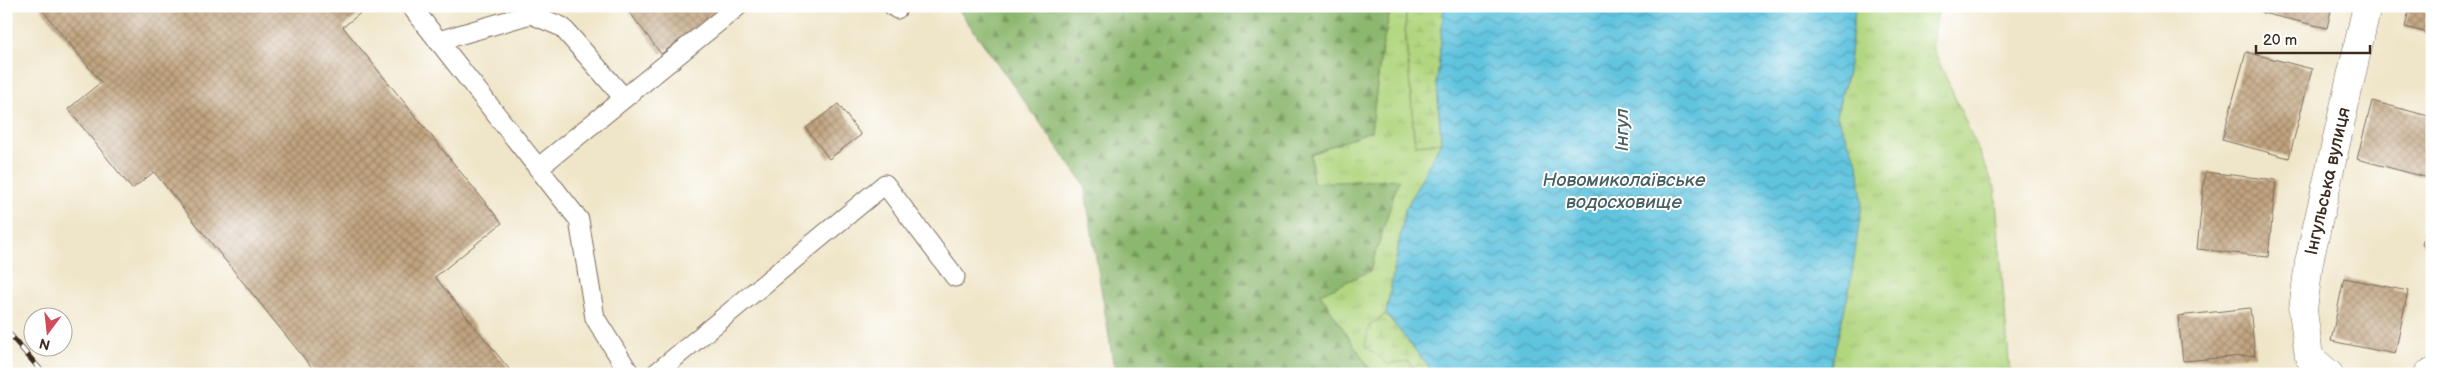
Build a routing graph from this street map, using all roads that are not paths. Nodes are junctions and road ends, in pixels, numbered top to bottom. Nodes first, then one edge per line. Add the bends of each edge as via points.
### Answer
1 (411, 6) edge
2 (738, 6) edge
3 (2367, 6) edge
4 (438, 40) junction
5 (624, 98) junction
6 (538, 168) junction
7 (955, 277) dead end
8 (2319, 365) edge
9 (2432, 373) edge
10 (630, 374) edge
11 (655, 374) edge
12 (2428, 374) edge

1 - 4 lane
2 - 5 lane
3 - 8 street, Інгульська вулиця via 2309,262 2303,310
4 - 5 lane via 531,14 562,27
4 - 6 lane
5 - 6 lane
6 - 10 lane via 579,220 595,318
7 - 11 lane via 885,184
9 - 12 street

